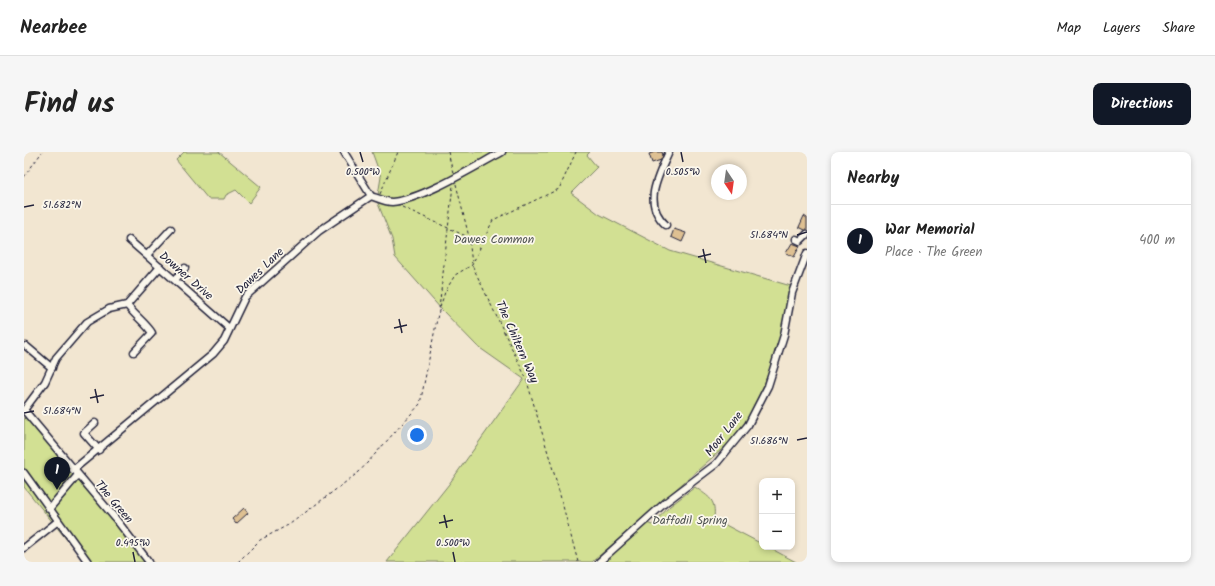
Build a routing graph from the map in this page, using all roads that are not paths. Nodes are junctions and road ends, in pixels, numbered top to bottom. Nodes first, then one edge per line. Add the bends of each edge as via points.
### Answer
1 (344, 152) edge
2 (502, 152) edge
3 (669, 152) edge
4 (371, 196) junction
5 (666, 225) dead end
6 (171, 230) dead end
7 (807, 234) edge
8 (796, 239) dead end
9 (128, 240) dead end
10 (807, 253) edge
11 (147, 256) junction
12 (160, 267) junction
13 (185, 268) dead end
14 (175, 280) junction
15 (127, 305) junction
16 (229, 328) junction
17 (26, 346) dead end
18 (134, 352) dead end
19 (52, 368) junction
20 (24, 410) edge
21 (95, 423) dead end
22 (99, 450) junction
23 (73, 470) junction
24 (24, 473) edge
25 (78, 476) junction
26 (49, 509) junction
27 (58, 521) junction
28 (24, 548) edge
29 (88, 562) edge
30 (149, 562) edge
31 (599, 562) edge

1 - 4 street
2 - 4 street via 411,197 391,202
3 - 5 street via 653,191 652,202 660,220
4 - 16 street, Dawes Lane via 319,231 245,298
6 - 11 street
7 - 8 street via 800,241
9 - 11 street, Downer Drive
10 - 31 street, Moor Lane via 792,293 784,335 768,386 748,425 716,464 666,502
11 - 12 street, Downer Drive
12 - 14 street, Downer Drive
12 - 15 street
13 - 14 street
14 - 16 street, Downer Drive
15 - 18 street via 152,333
15 - 19 street via 109,309 87,322 56,358
16 - 22 street, Dawes Lane via 224,341 213,354
17 - 19 street
19 - 20 street
20 - 23 street, The Green
21 - 22 street via 84,433
22 - 23 street, Dawes Lane
23 - 25 street, The Green
24 - 26 street
25 - 26 street
25 - 30 street, The Green
26 - 27 street
27 - 28 street
27 - 29 street

